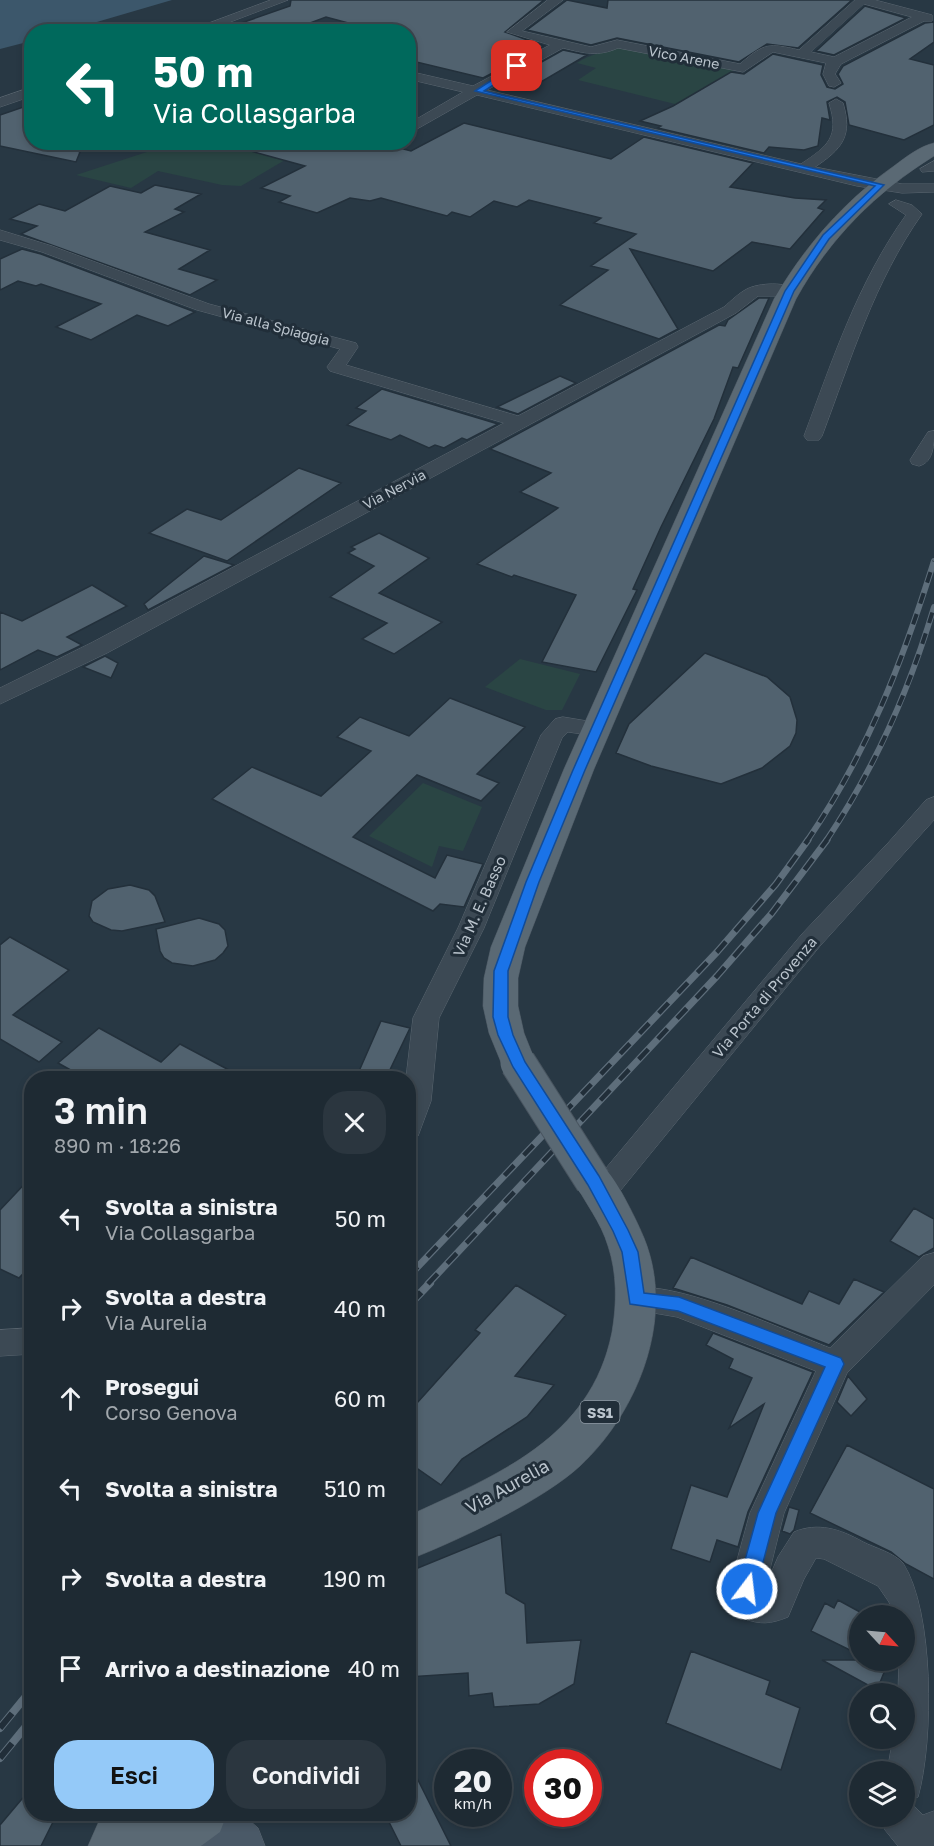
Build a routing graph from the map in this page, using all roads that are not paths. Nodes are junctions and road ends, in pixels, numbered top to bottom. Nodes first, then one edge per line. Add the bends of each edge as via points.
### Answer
1 (282, 0) edge
2 (557, 0) edge
3 (862, 0) edge
4 (928, 18) edge
5 (214, 24) edge
6 (561, 44) junction
7 (803, 53) junction
8 (836, 61) junction
9 (416, 77) edge
10 (834, 83) dead end
11 (478, 91) junction
12 (24, 94) edge
13 (0, 103) edge
14 (836, 103) dead end
15 (416, 126) edge
16 (934, 148) edge
17 (802, 169) junction
18 (880, 185) junction
19 (934, 188) edge
20 (897, 204) dead end
21 (925, 210) dead end
22 (0, 235) edge
23 (789, 291) junction
24 (518, 422) junction
25 (813, 436) dead end
26 (934, 436) edge
27 (919, 460) dead end
28 (0, 697) edge
29 (597, 729) junction
30 (934, 805) edge
31 (416, 1107) edge
32 (597, 1187) junction
33 (934, 1265) edge
34 (636, 1299) junction
35 (24, 1342) edge
36 (0, 1343) edge
37 (835, 1364) junction
38 (416, 1535) edge
39 (908, 1761) edge
40 (163, 1827) edge
41 (907, 1827) edge
42 (934, 1830) edge
43 (240, 1846) edge

1 - 5 street
2 - 6 street via 513,32
3 - 4 street
3 - 7 street
4 - 8 street
6 - 7 street, Vico Arene via 598,51 617,44 743,68 764,50
6 - 11 street
7 - 8 street
8 - 10 street via 829,74
9 - 11 street
11 - 15 street
11 - 17 street
12 - 13 street
14 - 17 street via 842,117 837,142
16 - 18 main road, SS1
17 - 18 street
18 - 19 street
18 - 21 street via 916,199
18 - 23 main road, SS1 via 826,237
20 - 25 street via 914,214 857,311
22 - 24 street, Via alla Spiaggia via 204,307 350,347 336,367
23 - 24 street, Via Nervia via 753,292 730,310
23 - 29 main road, SS1
24 - 28 street, Via Nervia via 99,648
26 - 27 street
29 - 31 street, Via M. E. Basso via 563,724 552,735 471,928 426,1018
29 - 32 main road, Via Aurelia / SS1, bridge via 532,882 501,971 501,1017 518,1064
30 - 32 street, Via Porta di Provenza via 811,939
32 - 34 main road, Via Aurelia / SS1 via 630,1252
33 - 37 street
34 - 37 street via 679,1304
34 - 38 main road, Via Aurelia / SS1 via 631,1340 620,1376 604,1408 576,1442 538,1472
35 - 36 street
37 - 39 street via 767,1513 746,1593 755,1606 775,1605 806,1543 827,1541 891,1574 912,1601 926,1665
40 - 43 main road
41 - 42 street via 912,1833 926,1835

